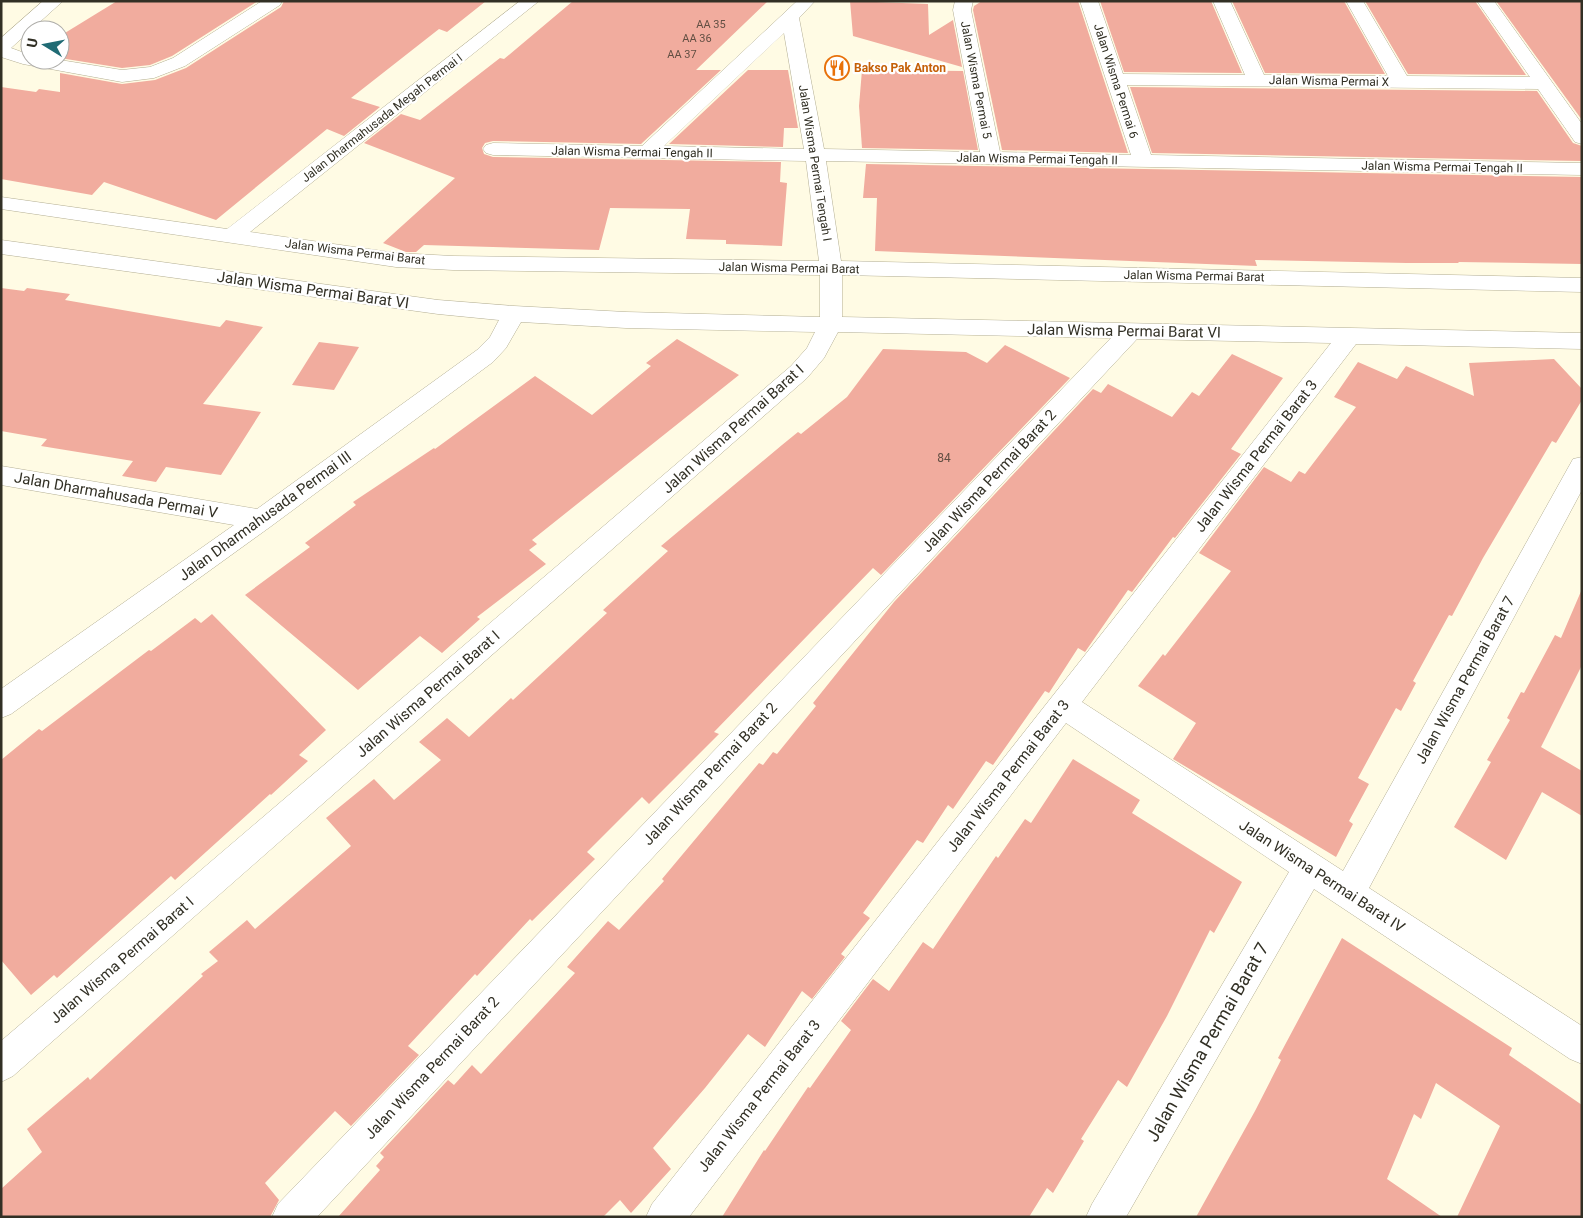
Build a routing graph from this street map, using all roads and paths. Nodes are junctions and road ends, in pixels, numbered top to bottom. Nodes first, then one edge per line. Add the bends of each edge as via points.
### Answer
1 (54, 1) edge
2 (274, 1) edge
3 (531, 1) edge
4 (807, 1) edge
5 (964, 1) edge
6 (1089, 1) edge
7 (1221, 1) edge
8 (1354, 1) edge
9 (1485, 1) edge
10 (790, 18) junction
11 (1, 50) edge
12 (1115, 79) junction
13 (1257, 80) junction
14 (1402, 82) junction
15 (1543, 83) junction
16 (1582, 138) edge
17 (493, 149) dead end
18 (647, 152) junction
19 (815, 154) junction
20 (991, 159) junction
21 (1143, 161) junction
22 (1582, 169) edge
23 (1, 203) edge
24 (29, 206) junction
25 (1, 236) edge
26 (233, 236) junction
27 (1, 247) edge
28 (831, 273) junction
29 (1582, 285) edge
30 (514, 314) junction
31 (831, 316) junction
32 (1130, 332) junction
33 (1350, 335) junction
34 (1582, 341) edge
35 (1582, 466) edge
36 (1, 475) edge
37 (261, 520) junction
38 (1, 705) edge
39 (1063, 705) junction
40 (1309, 867) junction
41 (1348, 894) junction
42 (1582, 1047) edge
43 (1, 1064) edge
44 (291, 1217) edge
45 (665, 1217) edge
46 (1106, 1217) edge

1 - 11 street
2 - 11 street via 179,62 154,72 122,76 23,59
3 - 26 street, Jalan Dharmahusada Megah Permai I
4 - 10 street
5 - 20 street, Jalan Wisma Permai 5 via 962,10
6 - 12 street, Jalan Wisma Permai 6
7 - 13 street
8 - 14 street
9 - 15 street
10 - 18 street
10 - 19 street, Jalan Wisma Permai Tengah I
12 - 13 street, Jalan Wisma Permai X
12 - 21 street, Jalan Wisma Permai 6
13 - 14 street, Jalan Wisma Permai X
14 - 15 street, Jalan Wisma Permai X
15 - 16 street
17 - 18 street, Jalan Wisma Permai Tengah II
18 - 19 street, Jalan Wisma Permai Tengah II
19 - 20 street, Jalan Wisma Permai Tengah II
19 - 28 street, Jalan Wisma Permai Tengah I
20 - 21 street, Jalan Wisma Permai Tengah II
21 - 22 street, Jalan Wisma Permai Tengah II
23 - 24 street, Jalan Wisma Permai Barat
24 - 25 street
24 - 26 street, Jalan Wisma Permai Barat
26 - 28 street, Jalan Wisma Permai Barat via 396,260 453,264
27 - 30 street, Jalan Wisma Permai Barat VI via 428,306
28 - 29 street, Jalan Wisma Permai Barat
28 - 31 street, Jalan Wisma Permai Tengah I
30 - 31 street, Jalan Wisma Permai Barat VI via 666,321
30 - 37 street, Jalan Dharmahusada Permai III via 498,342 484,356
31 - 32 street, Jalan Wisma Permai Barat VI
31 - 43 street, Jalan Wisma Permai Barat I via 816,352 800,372
32 - 33 street, Jalan Wisma Permai Barat VI
32 - 44 street, Jalan Wisma Permai Barat 2
33 - 34 street, Jalan Wisma Permai Barat VI
33 - 39 street, Jalan Wisma Permai Barat 3
35 - 41 street, Jalan Wisma Permai Barat 7
36 - 37 street, Jalan Dharmahusada Permai V
37 - 38 street, Jalan Dharmahusada Permai III
39 - 40 street, Jalan Wisma Permai Barat IV
39 - 45 street, Jalan Wisma Permai Barat 3
40 - 41 street, Jalan Wisma Permai Barat IV
40 - 46 street, Jalan Wisma Permai Barat 7
41 - 42 street, Jalan Wisma Permai Barat IV

